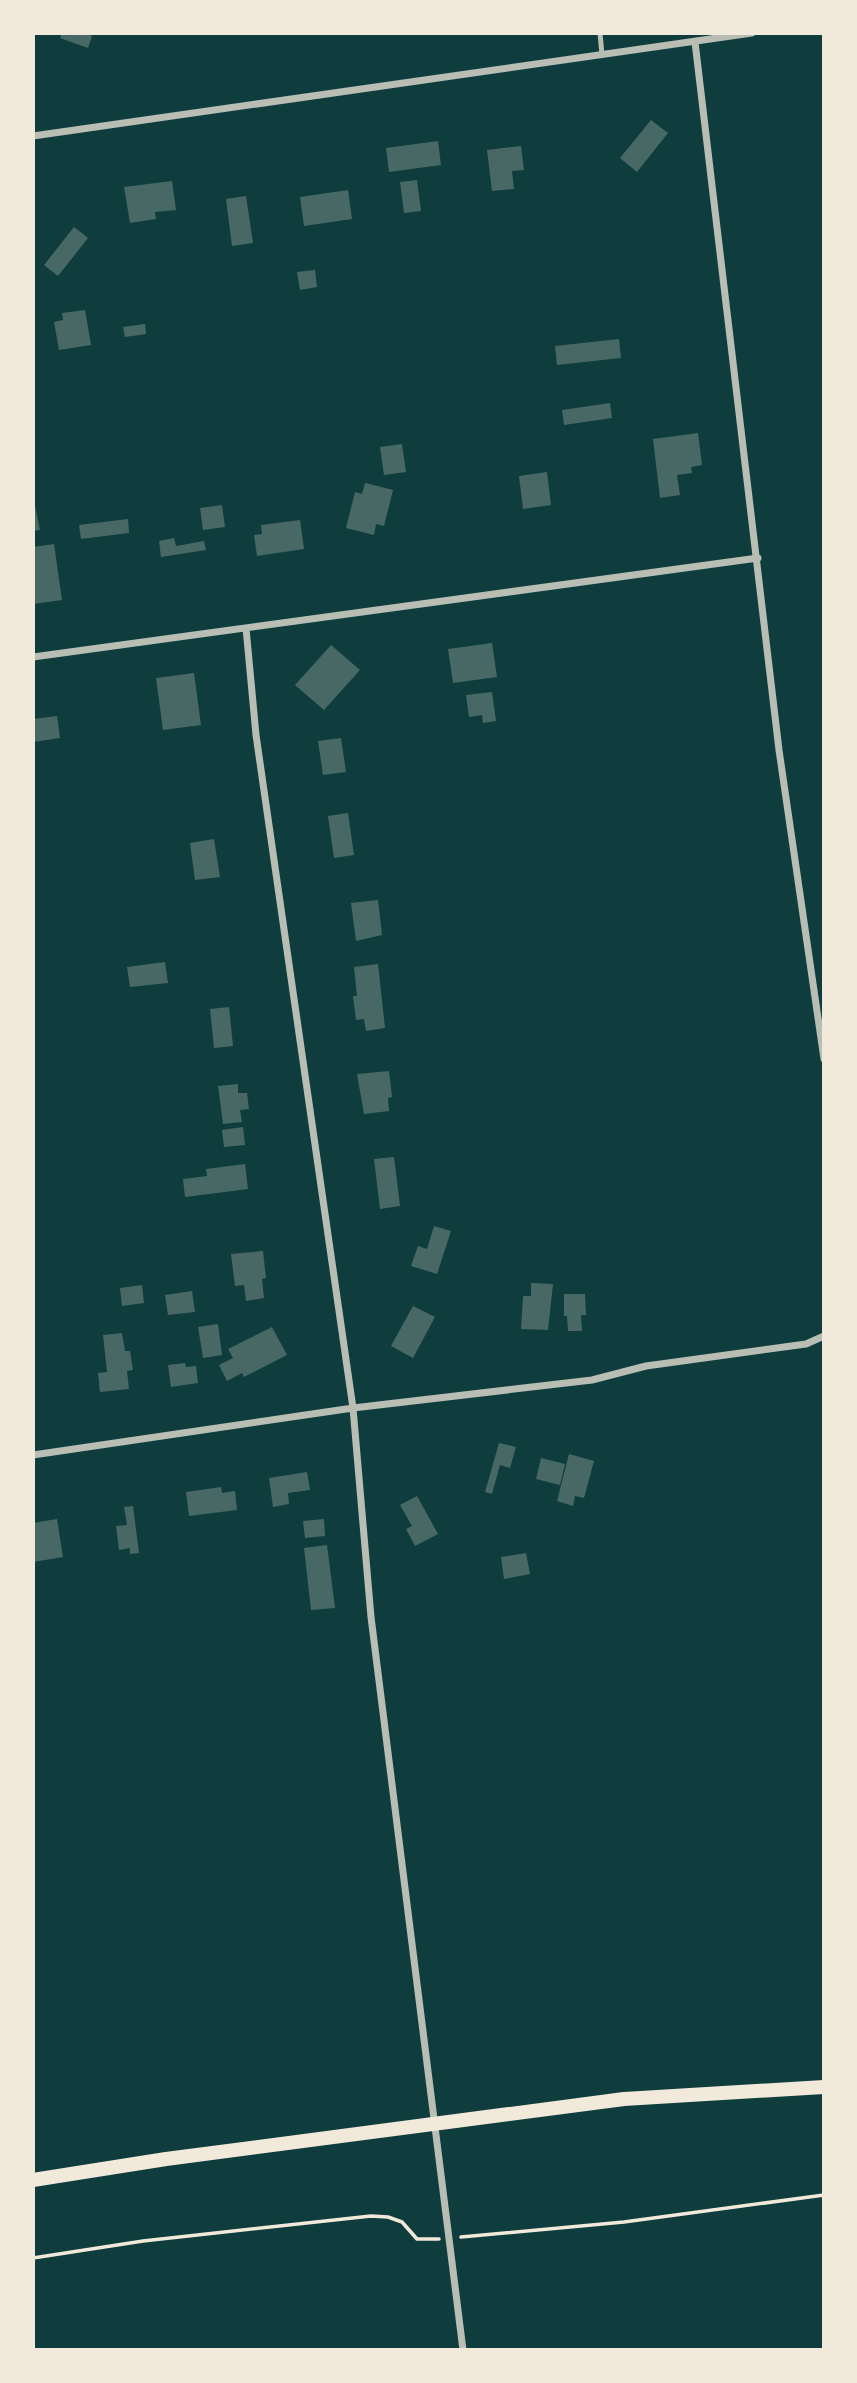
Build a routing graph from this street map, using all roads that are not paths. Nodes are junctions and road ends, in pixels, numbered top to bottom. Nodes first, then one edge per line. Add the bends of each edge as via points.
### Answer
1 (600, 33) edge
2 (752, 33) edge
3 (695, 42) junction
4 (602, 55) junction
5 (33, 136) edge
6 (758, 558) junction
7 (246, 628) junction
8 (33, 657) edge
9 (824, 1059) edge
10 (824, 1336) edge
11 (353, 1408) junction
12 (33, 1455) edge
13 (824, 2087) edge
14 (433, 2123) junction
15 (33, 2180) edge
16 (463, 2350) edge

1 - 4 lane
2 - 3 street
3 - 4 street
3 - 6 street
4 - 5 street
6 - 7 street
6 - 9 street via 779,750
7 - 8 street
7 - 11 street via 256,735
10 - 11 street via 806,1344 646,1366 593,1380
11 - 12 street
11 - 14 street via 371,1617
13 - 14 main road via 624,2099
14 - 15 main road
14 - 16 street

